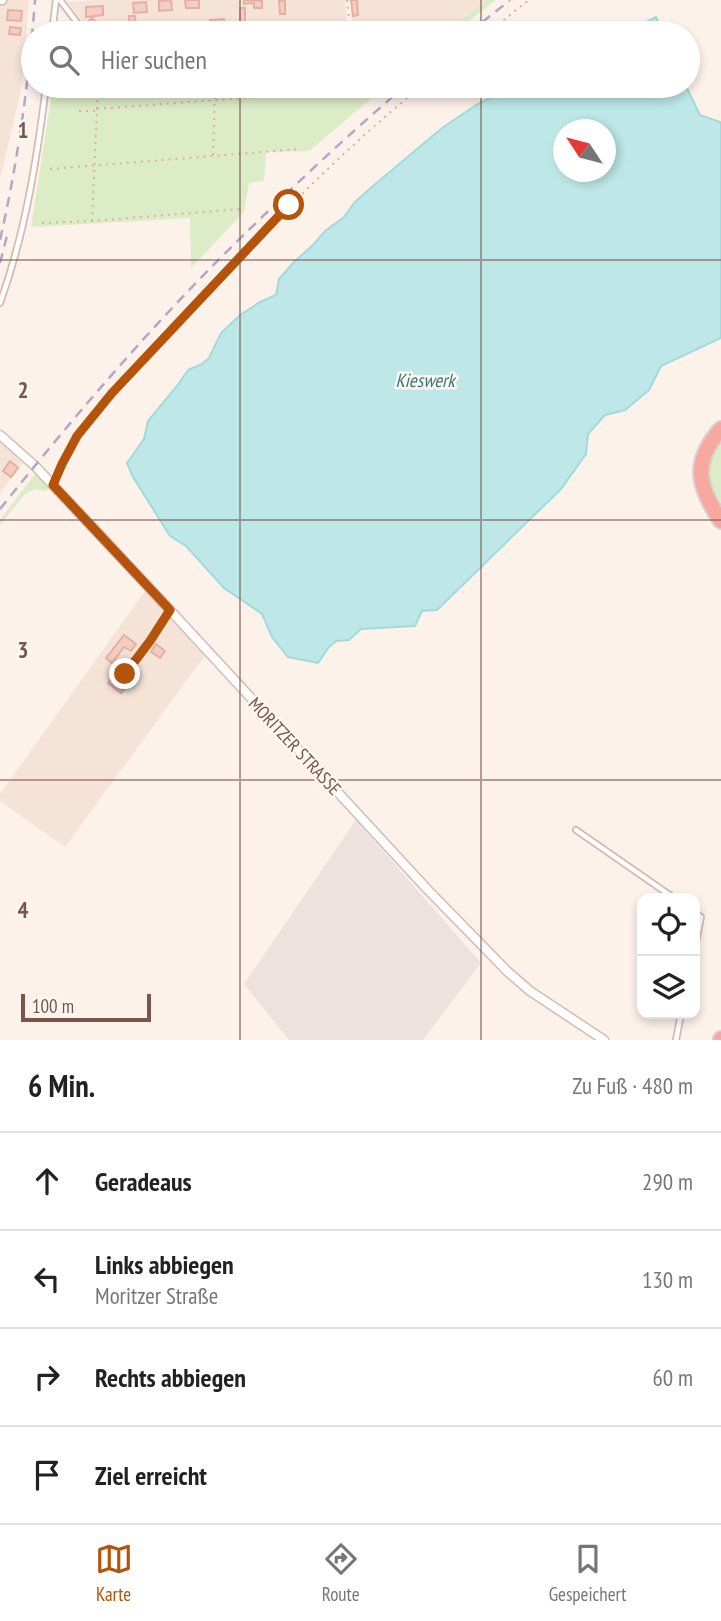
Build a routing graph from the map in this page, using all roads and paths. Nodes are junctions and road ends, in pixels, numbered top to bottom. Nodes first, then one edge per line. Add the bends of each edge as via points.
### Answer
1 (58, 0) edge
2 (347, 0) edge
3 (530, 0) edge
4 (54, 21) edge
5 (75, 21) edge
6 (349, 21) edge
7 (503, 21) edge
8 (44, 98) edge
9 (98, 98) edge
10 (241, 98) edge
11 (408, 98) edge
12 (215, 100) junction
13 (97, 110) junction
14 (79, 111) dead end
15 (300, 149) dead end
16 (212, 156) junction
17 (95, 165) junction
18 (50, 169) dead end
19 (240, 209) dead end
20 (92, 221) junction
21 (42, 223) dead end
22 (0, 303) edge
23 (721, 429) edge
24 (0, 435) edge
25 (53, 485) junction
26 (717, 510) edge
27 (721, 521) edge
28 (170, 610) junction
29 (125, 674) dead end
30 (576, 830) dead end
31 (667, 893) edge
32 (680, 1019) edge
33 (604, 1040) edge
34 (676, 1040) edge

1 - 4 lane
1 - 5 lane
2 - 6 path
3 - 7 path
8 - 22 lane via 26,209
9 - 13 path
10 - 12 path
11 - 25 path via 289,205 112,393 77,436
12 - 13 path
12 - 16 path
13 - 14 path
13 - 17 path
15 - 16 path
16 - 17 path
17 - 18 path
17 - 20 path
19 - 20 path
20 - 21 path
23 - 26 highway via 701,464 702,485
24 - 25 street, MORITZER STRASSE
25 - 28 street, MORITZER STRASSE
26 - 27 highway
28 - 29 lane
28 - 33 street, MORITZER STRASSE via 507,971
30 - 31 lane
32 - 34 lane

